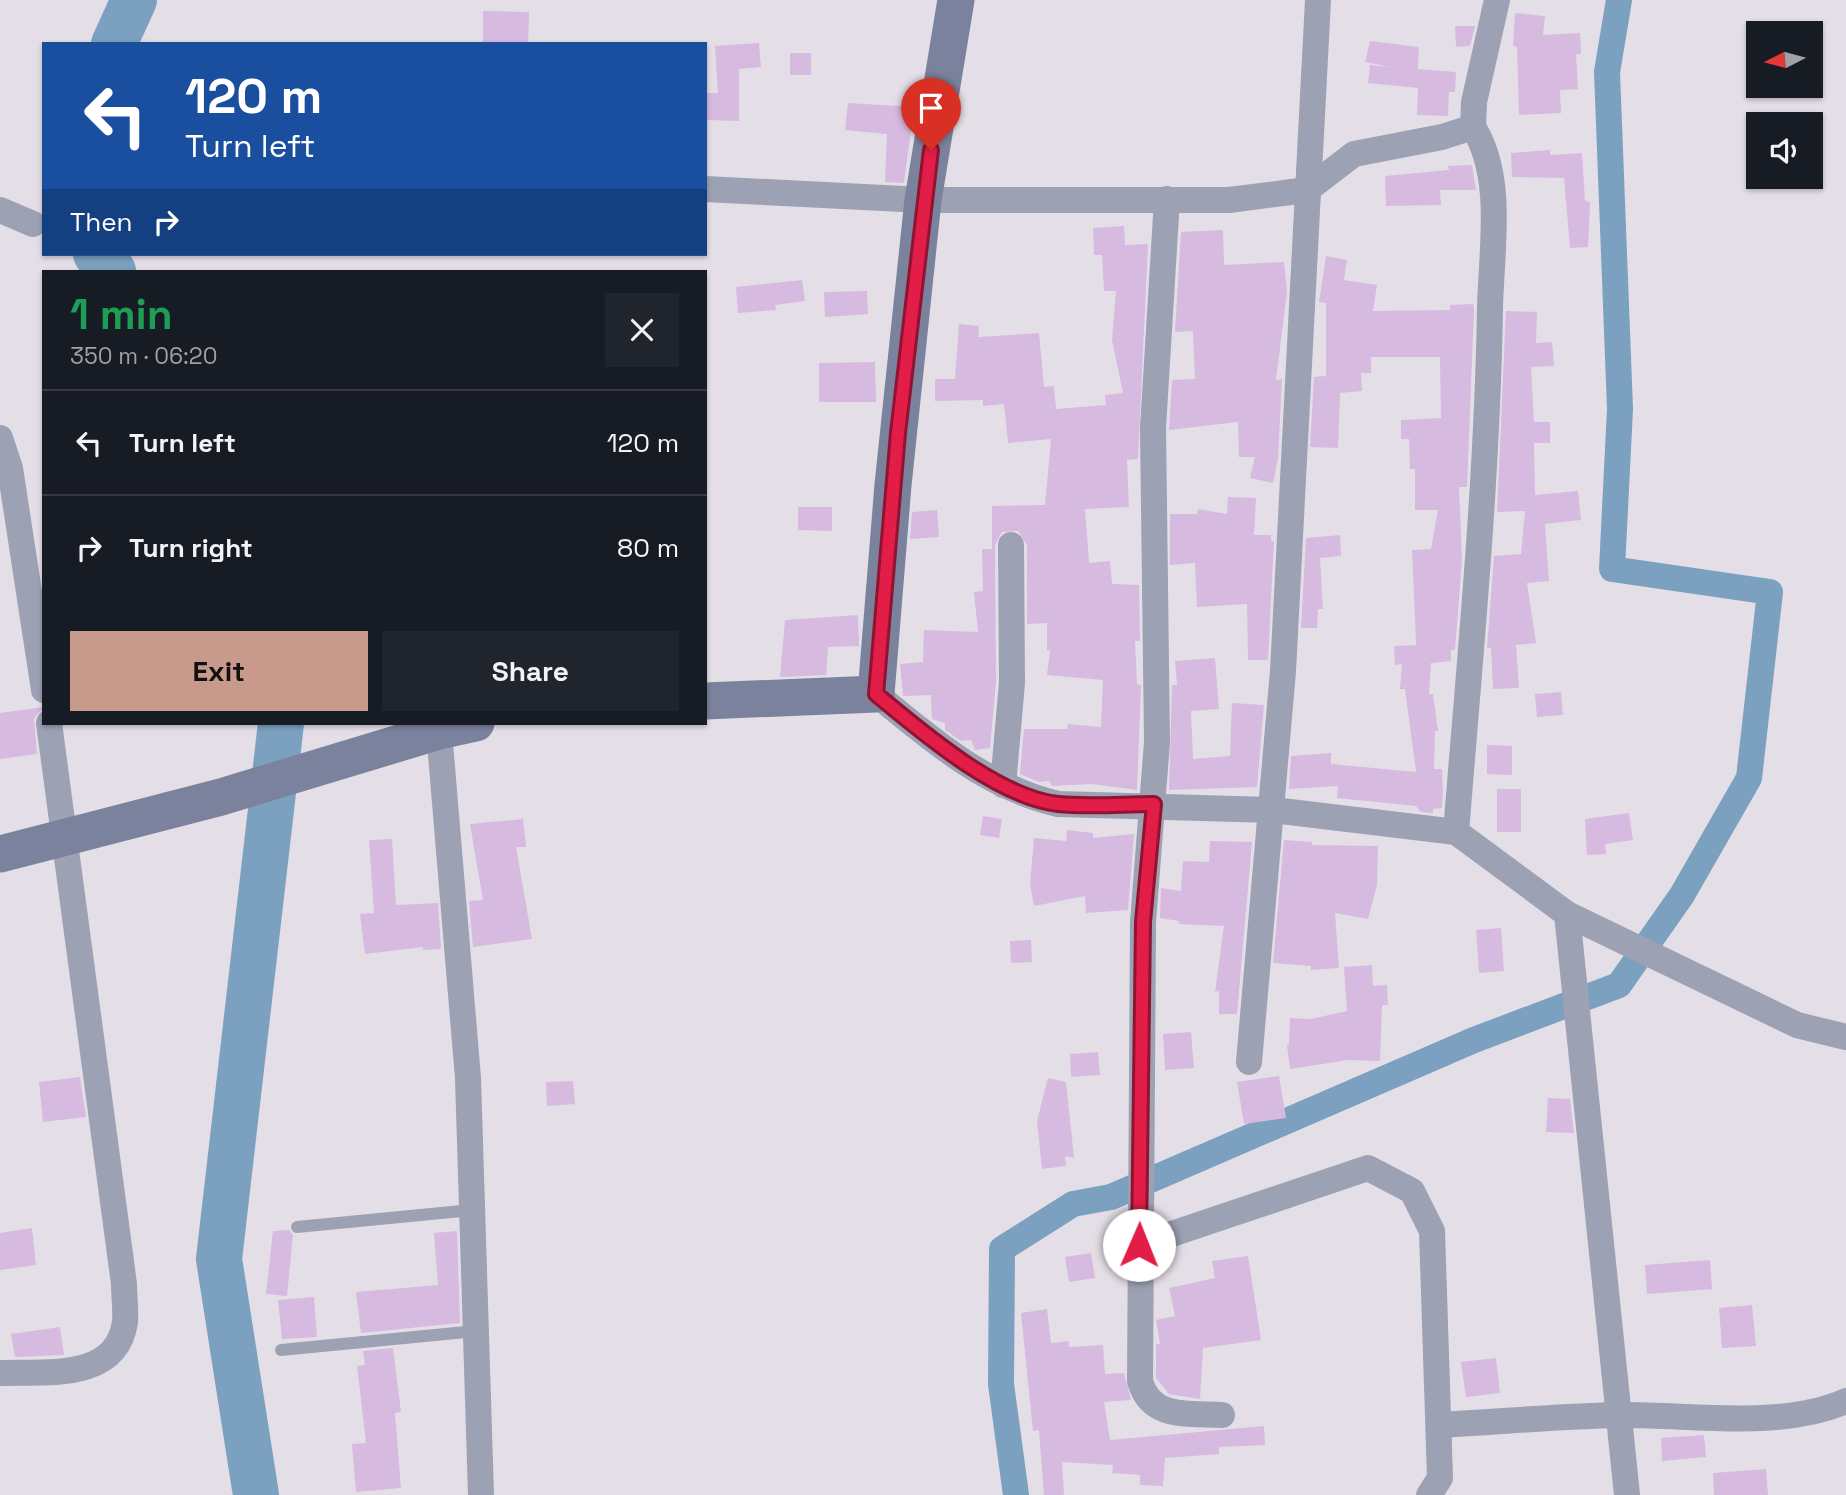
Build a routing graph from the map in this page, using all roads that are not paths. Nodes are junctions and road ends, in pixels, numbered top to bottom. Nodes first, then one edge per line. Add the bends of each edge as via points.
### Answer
1 (956, 0) edge
2 (1318, 0) edge
3 (1497, 0) edge
4 (1473, 127) junction
5 (707, 189) edge
6 (1307, 190) junction
7 (1167, 198) junction
8 (923, 200) junction
9 (0, 210) edge
10 (33, 224) dead end
11 (0, 438) edge
12 (1011, 545) dead end
13 (42, 677) edge
14 (876, 694) junction
15 (707, 701) edge
16 (49, 725) edge
17 (458, 725) edge
18 (439, 727) edge
19 (1003, 785) junction
20 (1154, 804) junction
21 (1273, 810) junction
22 (1456, 832) junction
23 (66, 837) junction
24 (0, 854) edge
25 (1567, 914) junction
26 (1846, 1037) edge
27 (1249, 1062) dead end
28 (472, 1210) junction
29 (297, 1227) dead end
30 (1139, 1245) junction
31 (476, 1331) junction
32 (281, 1350) dead end
33 (0, 1373) edge
34 (1846, 1401) edge
35 (1222, 1415) dead end
36 (1618, 1415) junction
37 (1439, 1425) junction
38 (481, 1495) edge
39 (1429, 1495) edge
40 (1628, 1495) edge

1 - 8 street
2 - 6 street
3 - 4 street via 1474,102
4 - 6 street via 1354,154
4 - 22 street via 1485,147 1492,197 1488,437
5 - 8 street
6 - 7 street via 1229,200
6 - 21 street
7 - 8 street
7 - 20 street via 1153,428
8 - 14 street
9 - 10 street
11 - 13 street via 10,468
12 - 19 street via 1012,684
14 - 15 street
14 - 19 street via 932,740
16 - 23 street
17 - 18 street
18 - 23 street via 350,759
18 - 28 street via 468,1079
19 - 20 street via 1058,804
20 - 21 street
20 - 30 street via 1143,922
21 - 22 street
21 - 27 street
22 - 25 street
23 - 24 street
23 - 33 street via 124,1284 125,1323 103,1363 79,1370
25 - 26 street via 1797,1025
25 - 36 street
28 - 29 lane
28 - 31 street
30 - 35 street via 1144,1397 1168,1411
30 - 37 street via 1368,1168 1392,1177 1412,1191 1432,1231
31 - 32 lane
31 - 38 street
34 - 36 street via 1826,1410 1784,1417
36 - 37 street
36 - 40 street
37 - 39 street via 1440,1478

